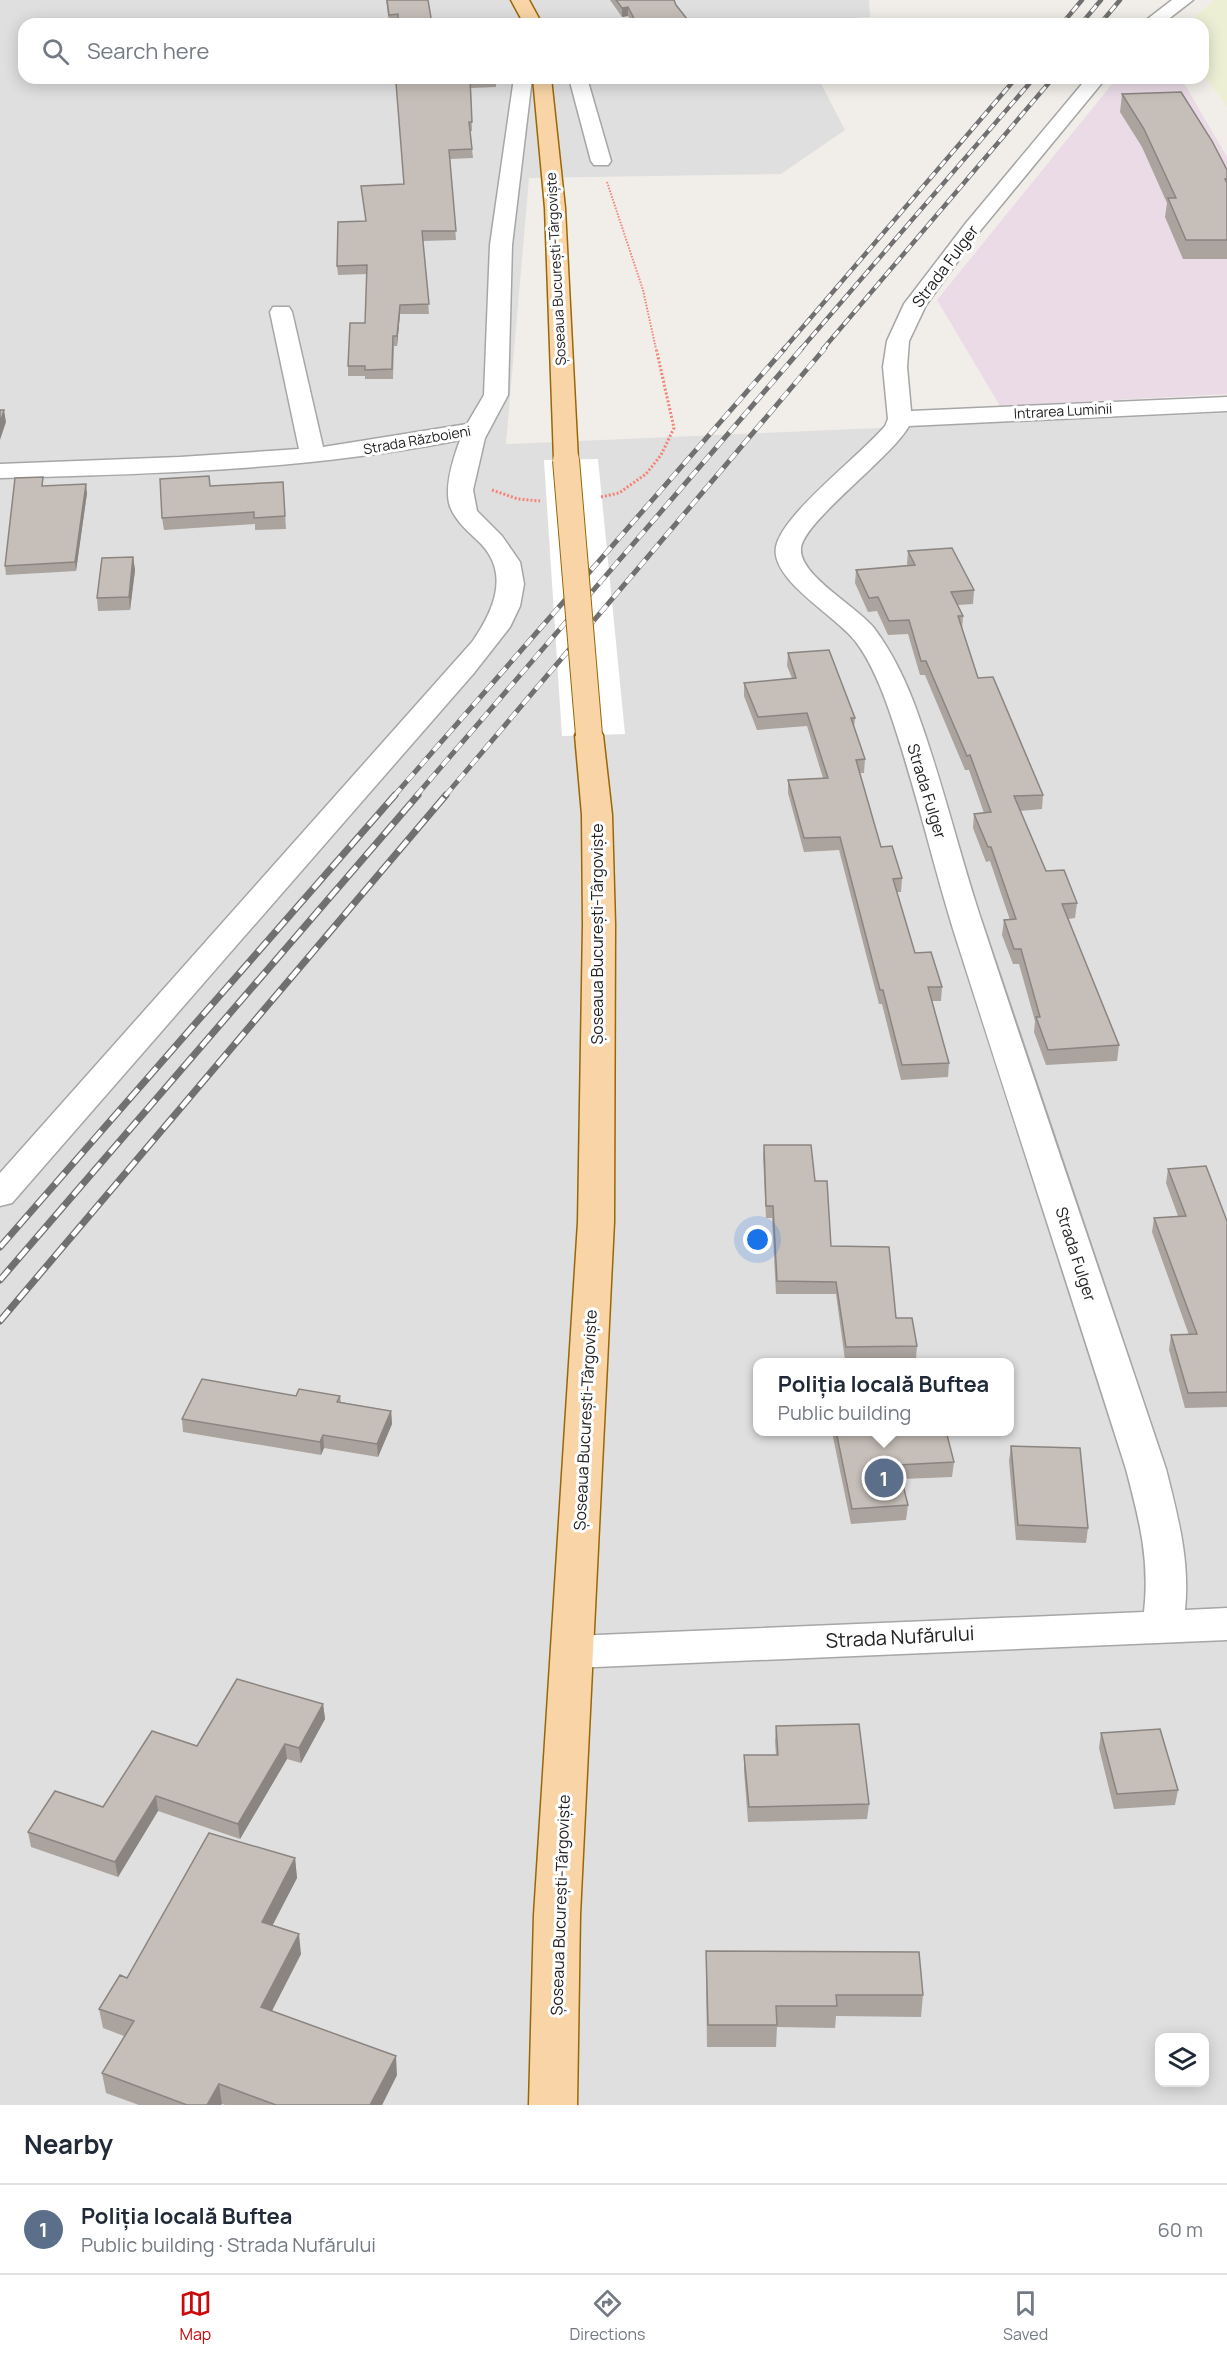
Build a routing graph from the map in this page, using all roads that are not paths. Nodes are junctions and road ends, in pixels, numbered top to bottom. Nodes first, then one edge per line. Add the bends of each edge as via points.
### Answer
1 (520, 0) edge
2 (1184, 0) edge
3 (529, 18) edge
4 (1158, 18) edge
5 (522, 84) edge
6 (543, 84) edge
7 (580, 84) edge
8 (1092, 84) edge
9 (601, 161) road end
10 (280, 312) dead end
11 (1227, 404) edge
12 (900, 419) junction
13 (476, 430) junction
14 (313, 456) junction
15 (0, 471) edge
16 (0, 1195) edge
17 (1227, 1624) edge
18 (1163, 1626) junction
19 (573, 1652) junction
20 (554, 2105) edge

1 - 3 main road
2 - 4 street
5 - 13 street, Strada Războieni via 501,244 496,395
6 - 19 main road, Șoseaua București-Târgoviște, bridge via 555,208 567,460 597,815 596,1222
7 - 9 street
8 - 12 street, Strada Fulger via 973,227 915,304 898,341
10 - 14 street
11 - 12 street, Intrarea Luminii
12 - 18 street, Strada Fulger via 890,437 796,528 787,552 802,579 857,626 886,668 906,720 961,904 1146,1469 1165,1544 1168,1581
13 - 14 street, Strada Războieni
13 - 16 street via 460,500 470,518 501,549 510,566 509,600 501,621 482,648
14 - 15 street, Strada Războieni
17 - 18 street, Strada Nufărului
18 - 19 street, Strada Nufărului
19 - 20 main road, Șoseaua București-Târgoviște via 557,1915

